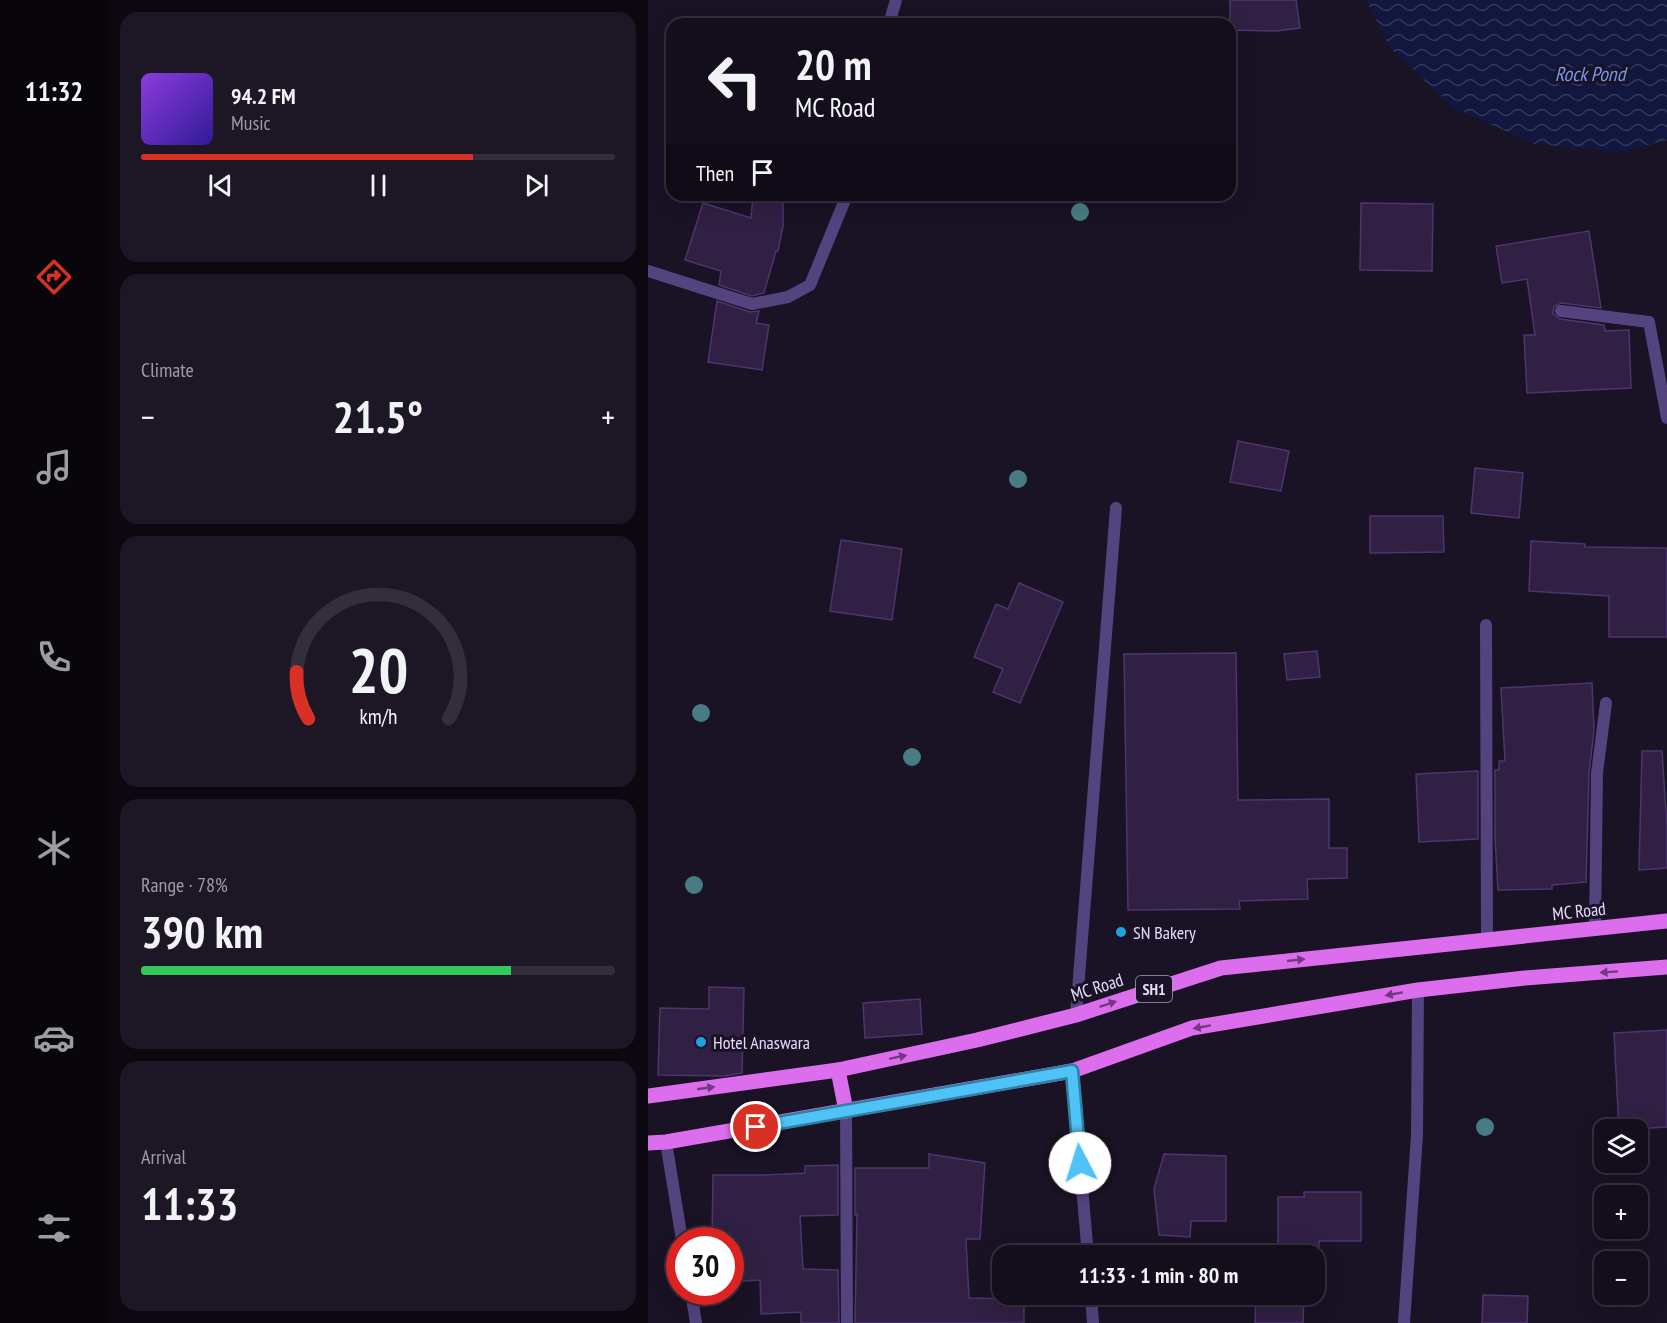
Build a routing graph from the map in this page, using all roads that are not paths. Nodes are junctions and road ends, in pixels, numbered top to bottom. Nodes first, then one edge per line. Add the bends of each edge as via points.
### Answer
1 (896, 0) edge
2 (891, 18) edge
3 (845, 201) edge
4 (648, 271) edge
5 (1561, 311) dead end
6 (1667, 418) edge
7 (1116, 508) dead end
8 (1485, 625) dead end
9 (1606, 703) dead end
10 (1667, 921) edge
11 (1595, 929) junction
12 (1487, 940) junction
13 (1667, 967) edge
14 (1418, 990) junction
15 (1076, 1015) junction
16 (838, 1070) junction
17 (1072, 1071) junction
18 (648, 1096) edge
19 (846, 1111) junction
20 (666, 1142) junction
21 (648, 1143) edge
22 (680, 1227) edge
23 (1087, 1245) edge
24 (693, 1305) edge
25 (1092, 1305) edge
26 (696, 1323) edge
27 (847, 1323) edge
28 (1093, 1323) edge
29 (1404, 1323) edge

1 - 2 street
3 - 4 street via 810,285 788,297 752,303
5 - 6 street via 1649,322
7 - 15 street
8 - 12 street
9 - 11 street via 1596,773
10 - 11 main road, MC Road / SH1
11 - 12 main road, MC Road / SH1
15 -> 12 main road, MC Road / SH1 via 1221,968
13 -> 14 main road
14 -> 17 main road via 1192,1028
14 - 29 street via 1417,1135
16 -> 15 main road, MC Road / SH1
18 -> 16 main road, MC Road / SH1
16 - 19 main road
17 - 19 main road
17 - 23 street
19 - 20 main road
19 - 27 street
20 - 21 main road
20 - 22 street
24 - 26 street
25 - 28 street

